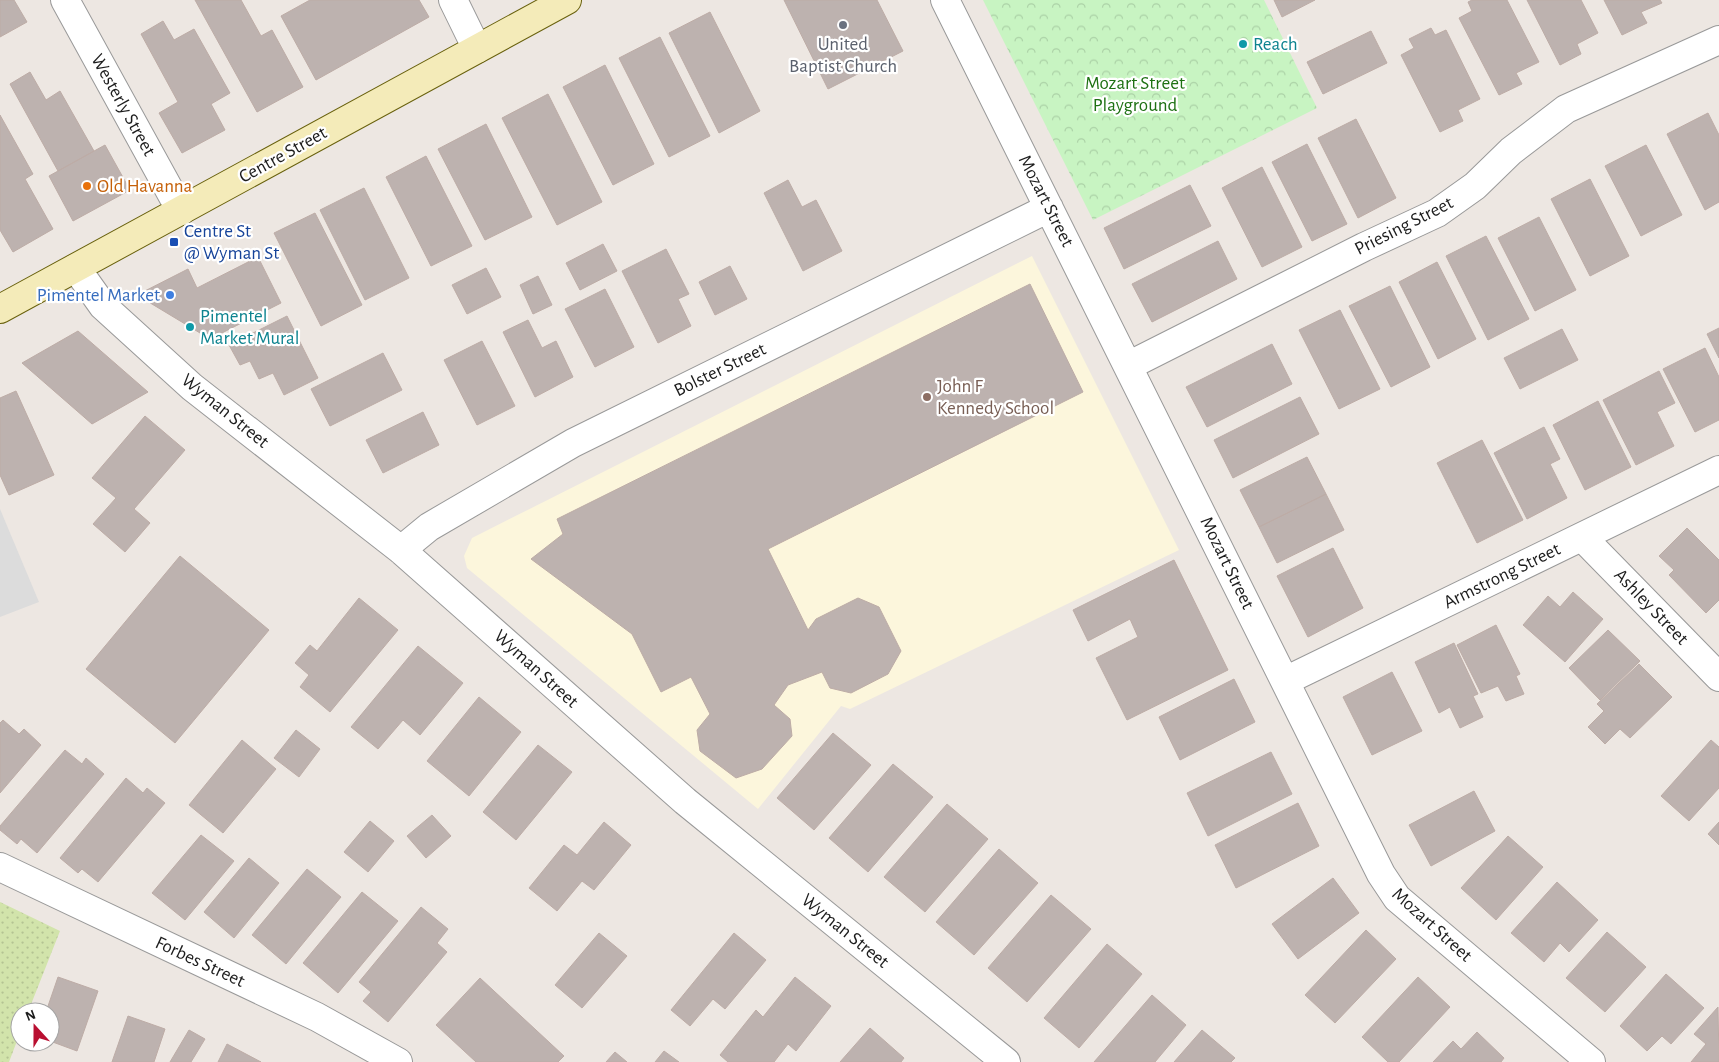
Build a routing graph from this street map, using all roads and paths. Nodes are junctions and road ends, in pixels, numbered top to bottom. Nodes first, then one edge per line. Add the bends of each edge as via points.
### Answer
1 (65, 0) edge
2 (452, 0) edge
3 (567, 0) edge
4 (946, 0) edge
5 (1719, 40) edge
6 (477, 49) junction
7 (1049, 208) junction
8 (181, 211) junction
9 (76, 268) junction
10 (0, 309) edge
11 (1128, 366) junction
12 (1719, 470) edge
13 (1583, 538) junction
14 (401, 550) junction
15 (1719, 677) edge
16 (1285, 681) junction
17 (0, 867) edge
18 (398, 1062) edge
19 (1006, 1062) edge
20 (1591, 1062) edge

1 - 8 street, Westerly Street
2 - 6 street
3 - 6 main road, Centre Street
4 - 7 street, Mozart Street
5 - 11 street, Priesing Street via 1566,109 1511,151 1475,186 1437,213
6 - 8 main road, Centre Street
7 - 11 street, Mozart Street
7 - 14 street, Bolster Street via 574,443 430,527
8 - 9 main road, Centre Street
9 - 10 main road, Centre Street
9 - 14 street, Wyman Street via 103,306 192,387
11 - 16 street, Mozart Street
12 - 13 street, Armstrong Street
13 - 15 street, Ashley Street
13 - 16 street, Armstrong Street
14 - 19 street, Wyman Street via 685,801
16 - 20 street, Mozart Street via 1377,865 1397,898
17 - 18 street, Forbes Street via 317,1017

